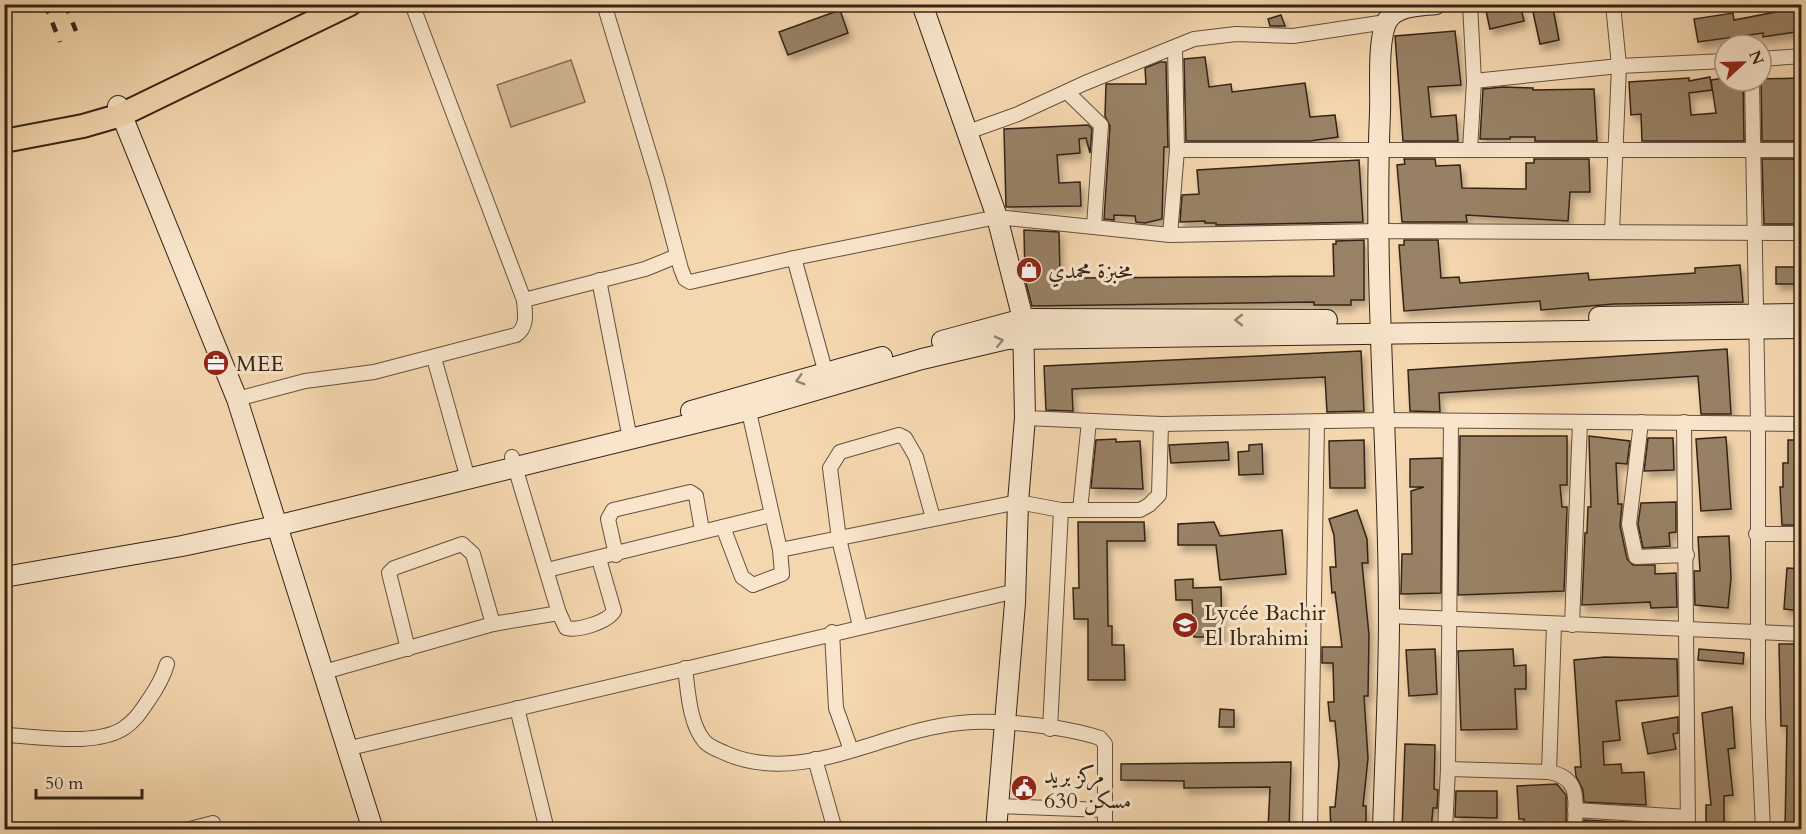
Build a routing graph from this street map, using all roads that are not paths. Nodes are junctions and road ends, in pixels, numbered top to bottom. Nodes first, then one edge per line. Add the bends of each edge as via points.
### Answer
1 (324, 4) edge
2 (350, 4) edge
3 (412, 4) edge
4 (604, 4) edge
5 (922, 4) edge
6 (1436, 4) edge
7 (1470, 4) edge
8 (1613, 4) edge
9 (1386, 22) junction
10 (1174, 48) junction
11 (1802, 56) edge
12 (1773, 58) edge
13 (1713, 62) edge
14 (1619, 66) junction
15 (1474, 81) junction
16 (1068, 93) junction
17 (1752, 93) edge
18 (119, 110) junction
19 (4, 132) edge
20 (965, 133) junction
21 (4, 141) edge
22 (1753, 148) junction
23 (1177, 150) junction
24 (1470, 150) junction
25 (1616, 150) junction
26 (1802, 150) edge
27 (1378, 152) junction
28 (997, 217) junction
29 (1094, 226) junction
30 (1379, 231) junction
31 (1612, 232) junction
32 (1754, 232) junction
33 (1802, 233) edge
34 (1170, 235) junction
35 (677, 256) junction
36 (794, 258) junction
37 (599, 280) junction
38 (524, 300) junction
39 (1802, 314) edge
40 (1755, 322) junction
41 (1379, 327) junction
42 (1024, 328) junction
43 (1802, 328) edge
44 (434, 358) junction
45 (828, 379) junction
46 (237, 399) junction
47 (747, 403) junction
48 (1025, 418) junction
49 (1384, 420) junction
50 (1089, 421) junction
51 (1451, 421) junction
52 (1580, 422) junction
53 (1641, 422) junction
54 (1684, 422) junction
55 (1317, 423) junction
56 (1758, 423) junction
57 (1161, 424) junction
58 (1802, 424) edge
59 (629, 434) junction
60 (513, 462) junction
61 (466, 474) junction
62 (1018, 502) junction
63 (1061, 510) junction
64 (1080, 510) junction
65 (771, 515) junction
66 (933, 518) junction
67 (274, 521) junction
68 (723, 527) junction
69 (702, 531) junction
70 (1756, 534) junction
71 (1802, 534) edge
72 (839, 539) junction
73 (780, 550) junction
74 (616, 555) junction
75 (1687, 555) junction
76 (599, 559) junction
77 (547, 570) junction
78 (4, 577) edge
79 (1016, 591) junction
80 (558, 613) junction
81 (1389, 616) junction
82 (1450, 621) junction
83 (494, 624) junction
84 (1554, 625) junction
85 (1572, 625) junction
86 (860, 626) junction
87 (1688, 630) junction
88 (832, 632) junction
89 (1759, 634) junction
90 (1802, 634) edge
91 (408, 649) junction
92 (167, 664) dead end
93 (685, 668) junction
94 (324, 672) junction
95 (517, 708) junction
96 (1004, 723) junction
97 (1050, 729) junction
98 (4, 735) edge
99 (350, 748) junction
100 (850, 750) junction
101 (815, 759) junction
102 (1448, 769) junction
103 (1548, 772) junction
104 (997, 806) junction
105 (1105, 810) junction
106 (1575, 810) junction
107 (213, 823) dead end
108 (1687, 823) edge
109 (186, 830) edge
110 (373, 830) edge
111 (547, 830) edge
112 (835, 830) edge
113 (996, 830) edge
114 (1105, 830) edge
115 (1310, 830) edge
116 (1383, 830) edge
117 (1445, 830) edge
118 (1575, 830) edge
119 (1763, 830) edge

1 - 18 main road
2 - 18 main road
3 - 38 street
4 - 35 street
5 - 20 street
6 - 9 street via 1402,9
7 - 15 street
8 - 14 street
9 - 10 street via 1293,36 1207,36
9 - 27 street
10 - 16 street
10 - 23 street
11 - 12 street
13 - 14 street
14 - 15 street
14 - 25 street
15 - 24 street
16 - 20 street
16 - 29 street via 1101,125
17 - 22 street
18 - 19 main road
18 - 21 main road via 83,126
18 - 46 street
20 - 28 street
22 - 25 street
22 - 26 street
22 - 32 street
23 - 27 street
23 - 34 street
24 - 25 street
24 - 27 street
25 - 31 street
27 - 30 street
28 - 29 street
28 - 36 street
28 - 42 street
29 - 34 street
30 - 31 street
30 - 34 street
30 - 41 street
31 - 32 street
32 - 33 street
32 - 40 street
35 - 36 street via 684,278 690,282
35 - 37 street via 645,269
36 - 45 street
37 - 38 street
37 - 59 street
38 - 44 street via 525,320 520,333
39 - 40 street
40 - 41 street
40 - 43 street
40 - 56 street
41 - 42 street
41 - 49 street
42 - 45 street via 922,359
42 - 48 street
44 - 46 street via 374,372 305,381
44 - 61 street
45 - 47 street
46 - 67 street
47 - 59 street
47 - 65 street
48 - 50 street
48 - 62 street
49 - 51 street
49 - 55 street
49 - 81 street
50 - 57 street
50 - 64 street
51 - 52 street
51 - 82 street
52 - 53 street
52 - 85 street
53 - 54 street
53 - 75 street via 1629,524 1636,557
54 - 56 street
54 - 75 street
55 - 57 street
55 - 115 street
56 - 58 street
56 - 70 street
57 - 64 street via 1159,495 1155,501 1140,510
59 - 60 street
60 - 61 street
60 - 77 street
61 - 67 street
62 - 63 street
62 - 66 street
62 - 79 street
63 - 64 street
63 - 97 street
65 - 68 street
65 - 73 street
66 - 72 street
66 - 72 street via 916,457 910,443 899,435 835,456 830,468
67 - 78 street via 182,546
67 - 94 street
68 - 69 street
68 - 73 street via 742,577 750,585 781,576 784,571
69 - 74 street
69 - 74 street via 696,496 690,492 613,510 608,519
70 - 71 street
70 - 89 street
72 - 73 street
72 - 86 street
74 - 76 street
75 - 87 street
76 - 77 street
76 - 80 street via 615,607 612,615 570,629
77 - 80 street
79 - 86 street
79 - 96 street
80 - 83 street
81 - 82 street
81 - 116 street
82 - 84 street
82 - 102 street
83 - 91 street
83 - 91 street via 473,554 462,544 388,573
84 - 85 street
84 - 103 street
85 - 87 street
86 - 88 street
87 - 89 street
87 - 108 street
88 - 93 street
88 - 100 street via 836,708
89 - 90 street
89 - 119 street
91 - 94 street
92 - 98 street via 162,680 124,729 91,738
93 - 95 street
93 - 101 street via 697,728 706,742 740,760 772,766
94 - 99 street
95 - 99 street
95 - 111 street
96 - 97 street
96 - 100 street via 957,723
96 - 104 street
97 - 105 street via 1091,735 1106,744
99 - 110 street
100 - 101 street
101 - 112 street
102 - 103 street
102 - 117 street
103 - 106 street via 1569,779
104 - 105 street
104 - 113 street
105 - 114 street
106 - 108 street
106 - 118 street
107 - 109 street

